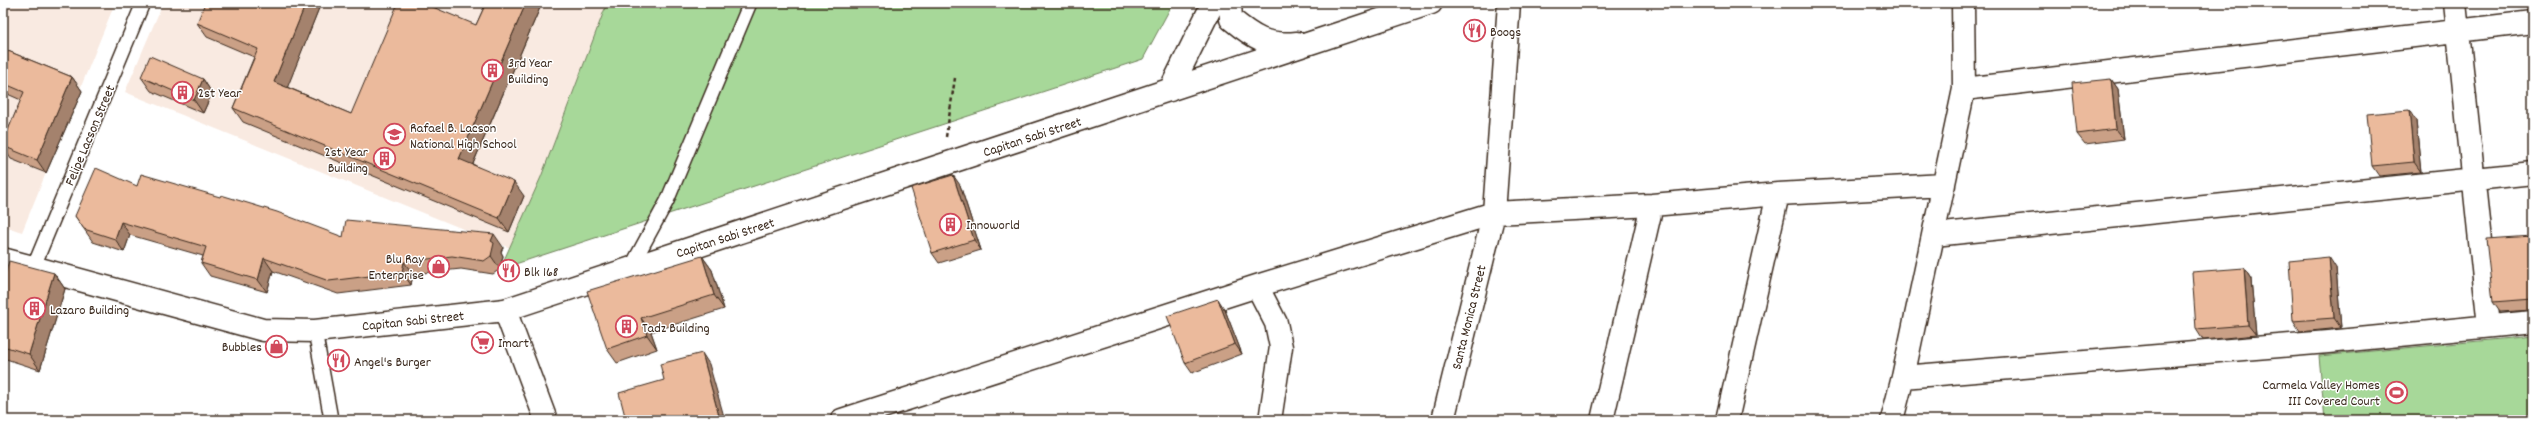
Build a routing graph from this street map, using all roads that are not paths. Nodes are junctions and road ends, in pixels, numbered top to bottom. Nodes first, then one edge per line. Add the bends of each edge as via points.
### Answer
1 (143, 3) edge
2 (750, 3) edge
3 (1213, 3) edge
4 (1230, 3) edge
5 (1431, 3) edge
6 (1509, 3) edge
7 (1963, 3) edge
8 (2455, 3) edge
9 (2533, 22) edge
10 (2457, 29) junction
11 (1314, 42) junction
12 (1964, 89) junction
13 (1170, 90) junction
14 (2533, 174) edge
15 (2473, 179) junction
16 (1944, 185) junction
17 (1778, 194) junction
18 (1652, 205) junction
19 (1494, 213) junction
20 (1934, 235) junction
21 (6, 260) edge
22 (34, 266) junction
23 (630, 269) junction
24 (3, 282) edge
25 (1257, 286) junction
26 (505, 310) junction
27 (2533, 322) edge
28 (2489, 326) junction
29 (315, 331) junction
30 (1903, 377) junction
31 (331, 419) dead end
32 (850, 419) edge
33 (546, 420) edge
34 (1270, 420) edge
35 (1443, 420) edge
36 (1602, 420) edge
37 (1727, 420) edge
38 (1892, 420) edge

1 - 22 lane, Felipe Lacson Street
2 - 23 lane via 667,201
3 - 13 street
4 - 11 street via 1231,19 1252,36 1280,45
5 - 11 street, Capitan Sabi Street
6 - 19 street, Santa Monica Street
7 - 12 street
8 - 10 street
9 - 10 street
10 - 12 street
10 - 15 street
11 - 13 street, Capitan Sabi Street
12 - 16 street
13 - 23 street, Capitan Sabi Street
14 - 15 street
15 - 20 street
15 - 28 street
16 - 17 street
16 - 20 street
17 - 18 street
17 - 37 street
18 - 19 street
18 - 36 street
19 - 25 street
19 - 35 street, Santa Monica Street
20 - 30 street
21 - 22 street, Capitan Sabi Street
21 - 24 street
22 - 29 street, Capitan Sabi Street via 263,330
23 - 26 street, Capitan Sabi Street
25 - 32 street
25 - 34 street via 1276,323 1281,347
26 - 29 street, Capitan Sabi Street
26 - 33 street
27 - 28 street
28 - 30 street
29 - 31 lane
30 - 38 street

